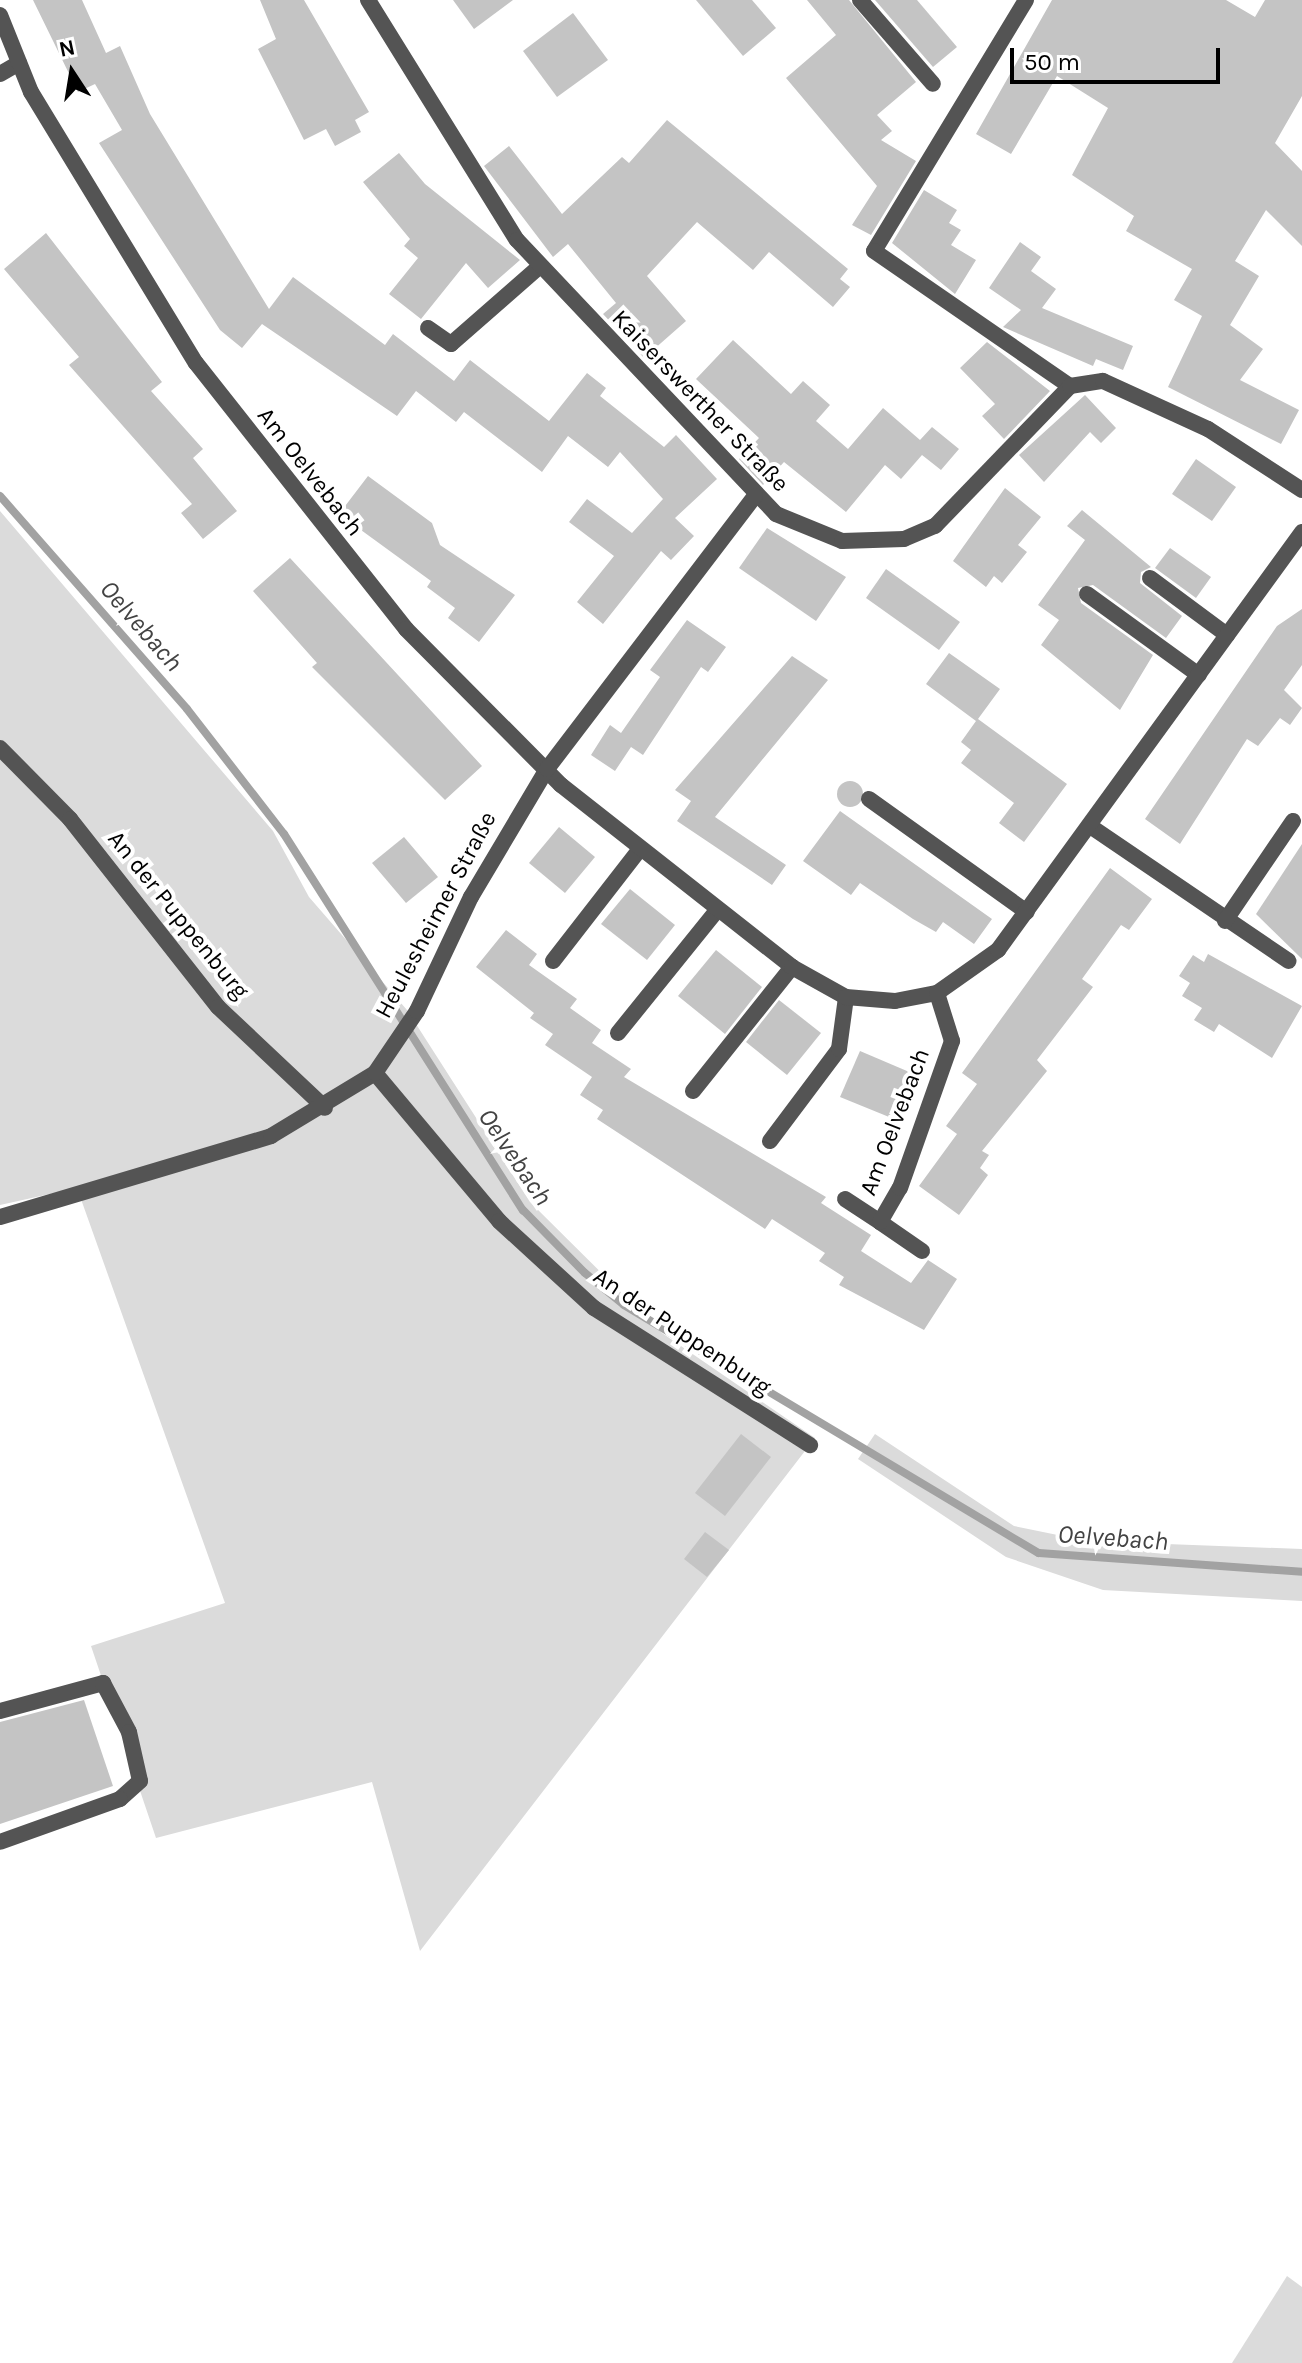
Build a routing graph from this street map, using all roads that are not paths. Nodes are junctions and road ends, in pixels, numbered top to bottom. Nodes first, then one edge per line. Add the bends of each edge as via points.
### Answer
1 (368, 0) edge
2 (860, 0) edge
3 (1026, 0) edge
4 (0, 15) edge
5 (19, 63) junction
6 (0, 74) edge
7 (933, 84) dead end
8 (540, 266) junction
9 (428, 328) dead end
10 (1070, 386) junction
11 (1302, 490) edge
12 (755, 496) junction
13 (1302, 532) edge
14 (1150, 578) dead end
15 (1087, 594) dead end
16 (1227, 635) junction
17 (1199, 675) junction
18 (0, 748) edge
19 (547, 769) junction
20 (869, 799) dead end
21 (1293, 821) dead end
22 (1090, 826) junction
23 (640, 849) junction
24 (718, 909) junction
25 (1027, 912) junction
26 (1225, 921) junction
27 (553, 961) dead end
28 (1289, 961) dead end
29 (792, 967) junction
30 (937, 993) junction
31 (846, 997) junction
32 (618, 1033) dead end
33 (375, 1073) junction
34 (693, 1091) dead end
35 (325, 1108) junction
36 (770, 1141) dead end
37 (845, 1199) dead end
38 (0, 1217) edge
39 (880, 1222) junction
40 (922, 1251) dead end
41 (810, 1445) dead end
42 (0, 1711) edge
43 (0, 1842) edge

1 - 8 street, Kaiserswerther Straße via 465,164
2 - 7 street
3 - 10 street via 874,251
4 - 5 street, Am Oelvebach
5 - 6 street
5 - 19 street, Am Oelvebach via 78,174 188,350 297,499 406,629
8 - 9 street via 451,344
8 - 12 street, Kaiserswerther Straße
10 - 11 street via 1103,381 1150,399
10 - 12 street, Kaiserswerther Straße via 935,526 904,539 842,541 776,514
12 - 19 street, Heulesheimer Straße
13 - 16 street, Am Oelvebach
14 - 16 street
15 - 17 street
16 - 17 street, Am Oelvebach
17 - 22 street, Am Oelvebach
18 - 35 street, An der Puppenburg via 70,819 218,1007
19 - 23 street, Am Oelvebach
19 - 33 street, Heulesheimer Straße via 471,897 417,1011
20 - 25 street
21 - 26 street
22 - 25 street, Am Oelvebach
22 - 26 street
23 - 24 street, Am Oelvebach
23 - 27 street
24 - 29 street, Am Oelvebach
24 - 32 street
25 - 30 street, Am Oelvebach via 998,950
26 - 28 street
29 - 31 street, Am Oelvebach
29 - 34 street
30 - 31 street, Am Oelvebach via 895,1001
30 - 39 street, Am Oelvebach via 952,1041 900,1188
31 - 36 street via 839,1049
33 - 35 street, Heulesheimer Straße
33 - 41 street, An der Puppenburg via 499,1221 594,1308
35 - 38 street, Heulesheimer Straße via 204,1162
37 - 39 street, Am Oelvebach
39 - 40 street, Am Oelvebach
42 - 43 street via 103,1683 129,1732 140,1781 120,1799

